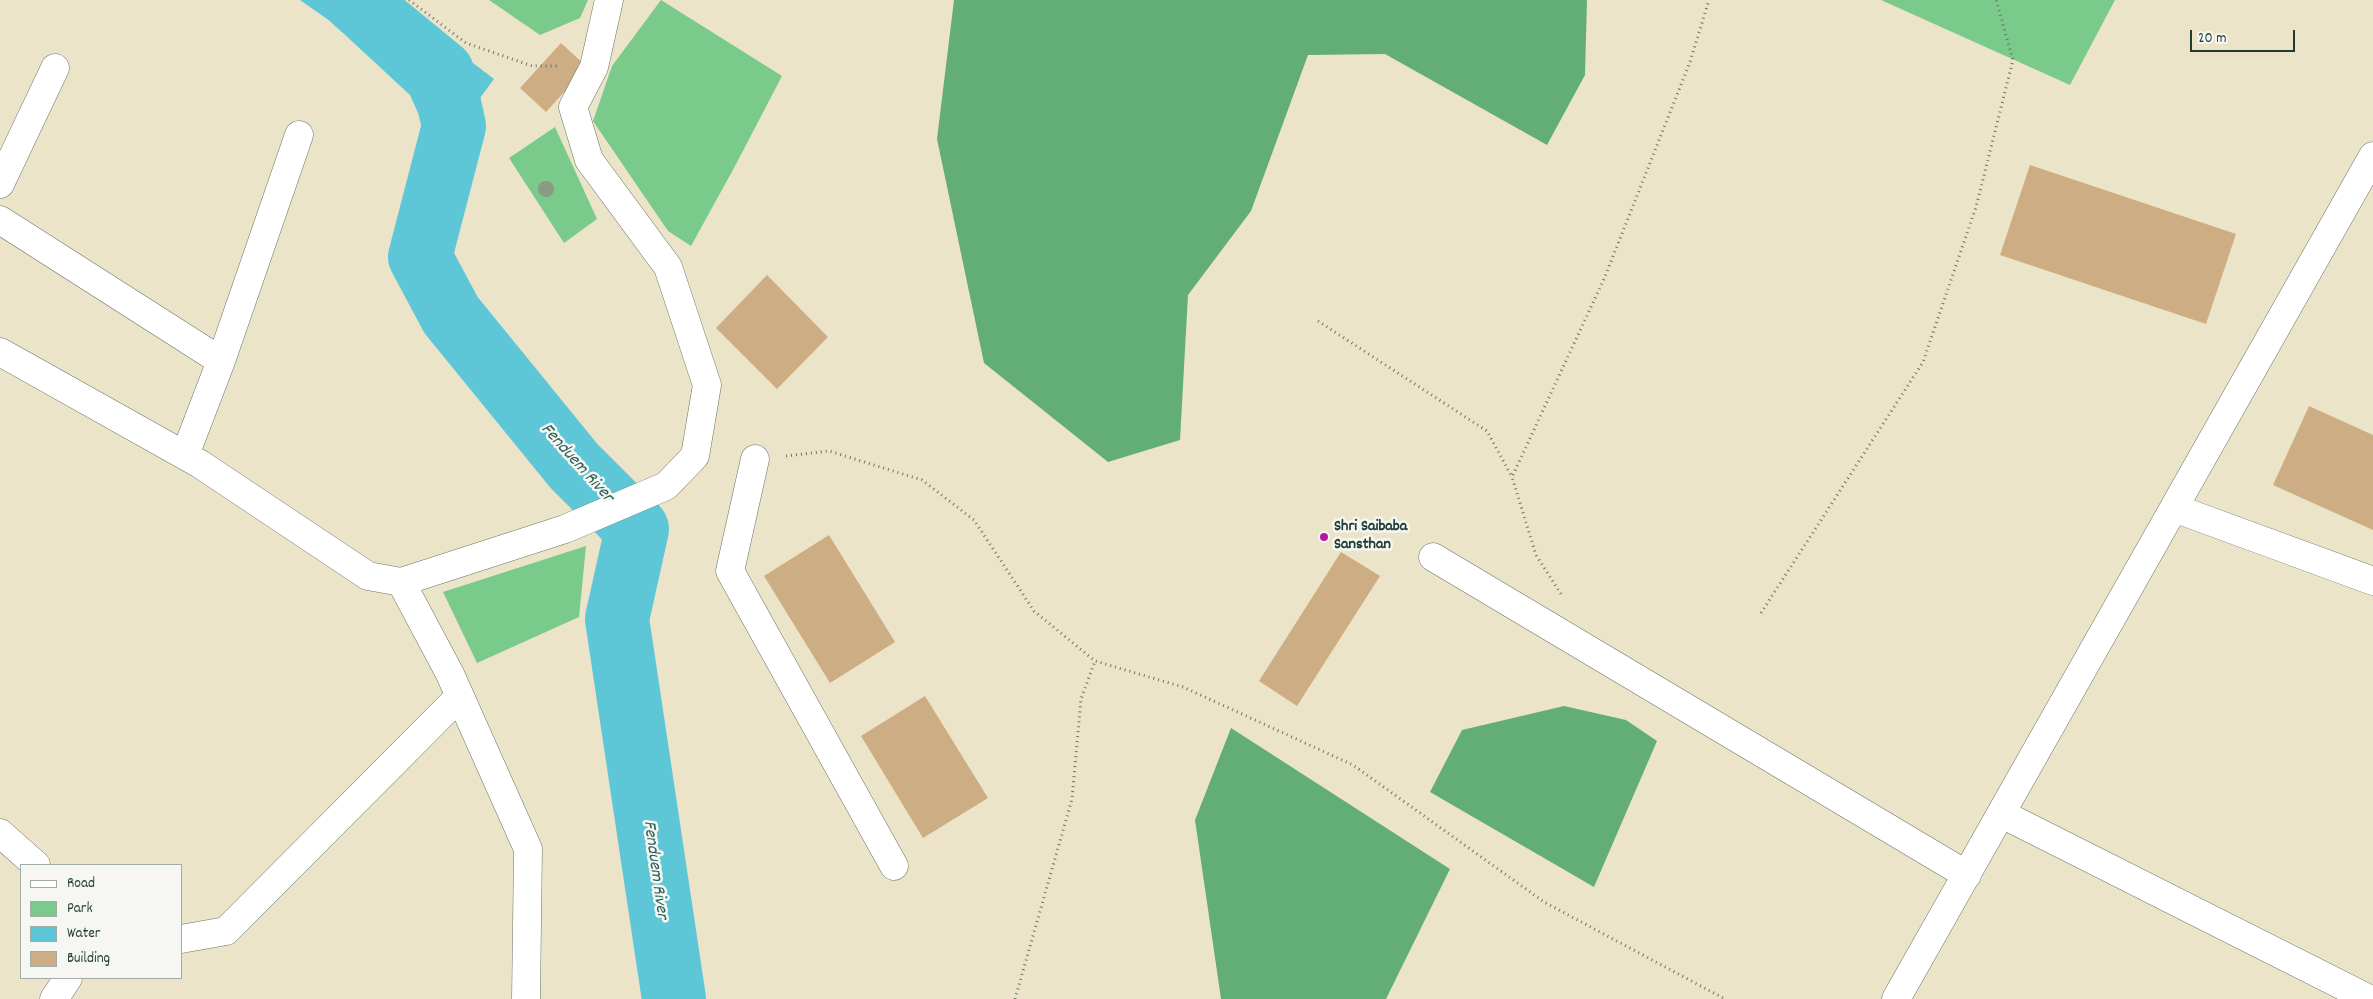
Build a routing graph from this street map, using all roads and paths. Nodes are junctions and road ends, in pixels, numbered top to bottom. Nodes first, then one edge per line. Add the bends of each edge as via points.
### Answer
1 (409, 0) edge
2 (609, 0) edge
3 (1709, 0) edge
4 (1996, 0) edge
5 (594, 67) junction
6 (55, 68) dead end
7 (299, 135) dead end
8 (2373, 156) edge
9 (0, 184) edge
10 (0, 220) edge
11 (1318, 321) dead end
12 (0, 352) edge
13 (221, 360) junction
14 (185, 455) junction
15 (755, 460) joint
16 (1512, 477) junction
17 (2174, 508) junction
18 (1433, 557) dead end
19 (2373, 581) edge
20 (401, 582) junction
21 (1566, 602) dead end
22 (1761, 613) dead end
23 (1095, 661) junction
24 (459, 697) junction
25 (2002, 814) junction
26 (0, 832) edge
27 (35, 864) edge
28 (894, 866) dead end
29 (1967, 875) junction
30 (182, 939) edge
31 (67, 979) edge
32 (54, 999) edge
33 (526, 999) edge
34 (1015, 999) edge
35 (1725, 999) edge
36 (1897, 999) edge
37 (2369, 999) edge

1 - 5 path via 466,44 532,66
2 - 5 street
3 - 16 path via 1690,62 1604,280
4 - 22 path via 2013,60 1976,207 1922,362
5 - 20 street via 573,106 589,160 668,267 707,386 695,456 666,486 565,529
6 - 9 street
7 - 13 street
8 - 17 street
10 - 13 street
11 - 16 path via 1487,431
12 - 14 street
13 - 14 street
14 - 20 street via 368,576
15 - 23 path via 829,451 922,480 974,520 1034,611
15 - 28 street via 730,571
16 - 21 path via 1536,555
17 - 19 street
17 - 25 street
18 - 29 street
20 - 24 street
23 - 34 path via 1081,699 1072,799
23 - 35 path via 1183,687 1353,765 1544,902
24 - 30 street via 226,931
24 - 33 street via 528,849
25 - 29 street
25 - 37 street
26 - 27 street
29 - 36 street
31 - 32 street

